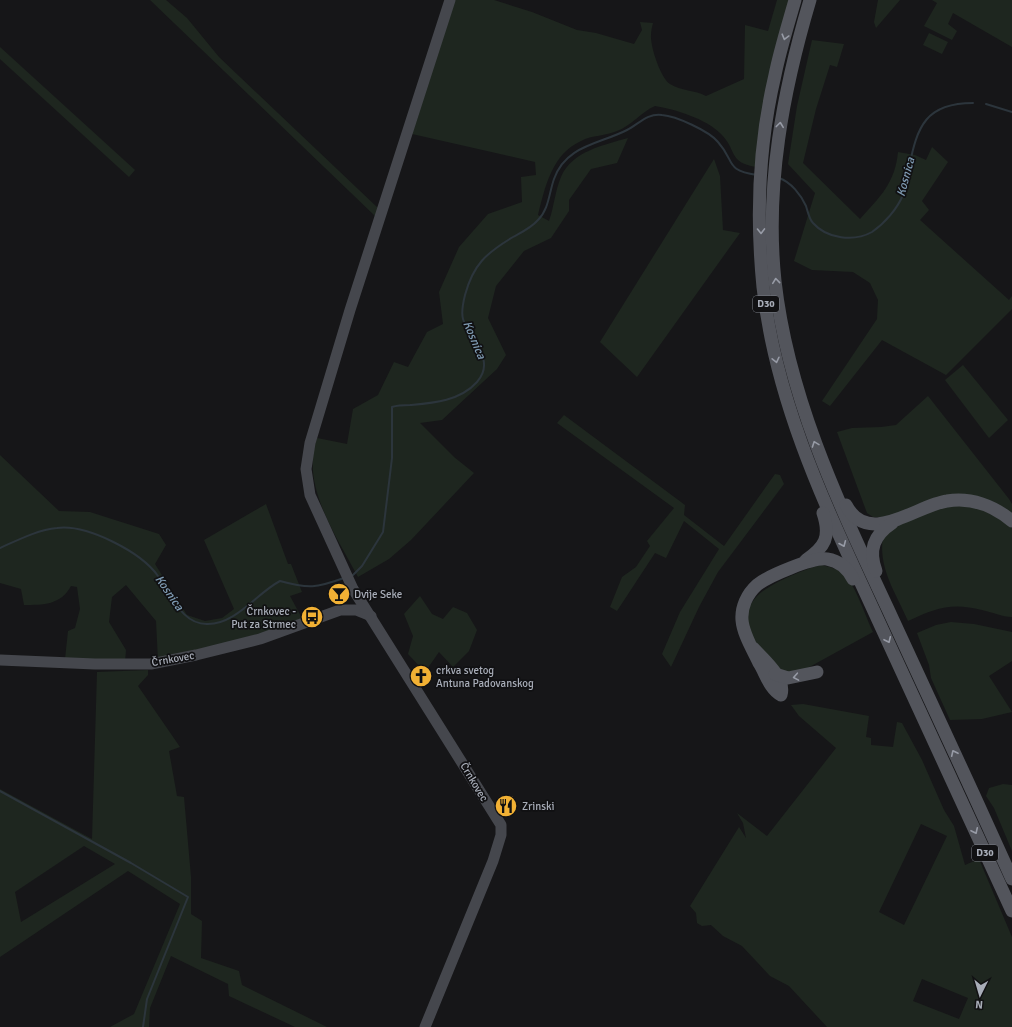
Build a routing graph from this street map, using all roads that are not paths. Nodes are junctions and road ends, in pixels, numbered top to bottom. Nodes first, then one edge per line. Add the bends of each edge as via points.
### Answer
1 (450, 0) edge
2 (795, 0) edge
3 (810, 0) edge
4 (767, 192) junction
5 (830, 481) junction
6 (817, 482) junction
7 (895, 521) junction
8 (1012, 521) edge
9 (799, 565) junction
10 (349, 580) junction
11 (881, 595) junction
12 (871, 604) junction
13 (340, 610) junction
14 (371, 617) junction
15 (752, 648) junction
16 (0, 660) edge
17 (817, 672) dead end
18 (775, 674) junction
19 (1012, 879) edge
20 (1012, 911) edge
21 (425, 1027) edge

1 - 10 main road, Črnkovec via 307,453 307,482 322,524
2 -> 4 main road, D30 via 774,75 762,163
4 -> 3 main road, D30 via 775,164 788,79
5 -> 4 main road, D30 via 798,394 784,334 775,282
4 -> 6 main road, D30 via 763,287 771,335 789,406
5 - 7 main road via 838,489 852,514 860,520 874,524
5 - 11 main road, D30
6 - 9 main road via 818,501 826,521 826,537 822,548
6 -> 12 main road, D30 via 846,553
7 - 8 main road via 933,504 961,500 986,505
7 - 11 main road via 881,532 873,546 872,559 879,577
9 - 12 main road via 819,559 840,564 848,570 862,595
9 - 15 main road via 756,585 746,598 742,621
10 - 13 main road via 348,602
10 - 14 main road, Črnkovec
19 -> 11 main road, D30
12 -> 20 main road, D30
13 - 14 main road, Črnkovec via 356,610
13 - 16 main road, Črnkovec via 260,639 158,663 95,664
14 - 21 main road, Črnkovec via 502,830 493,861
15 - 18 main road
15 - 18 main road via 775,690 781,695 781,684
17 -> 18 main road via 788,678

